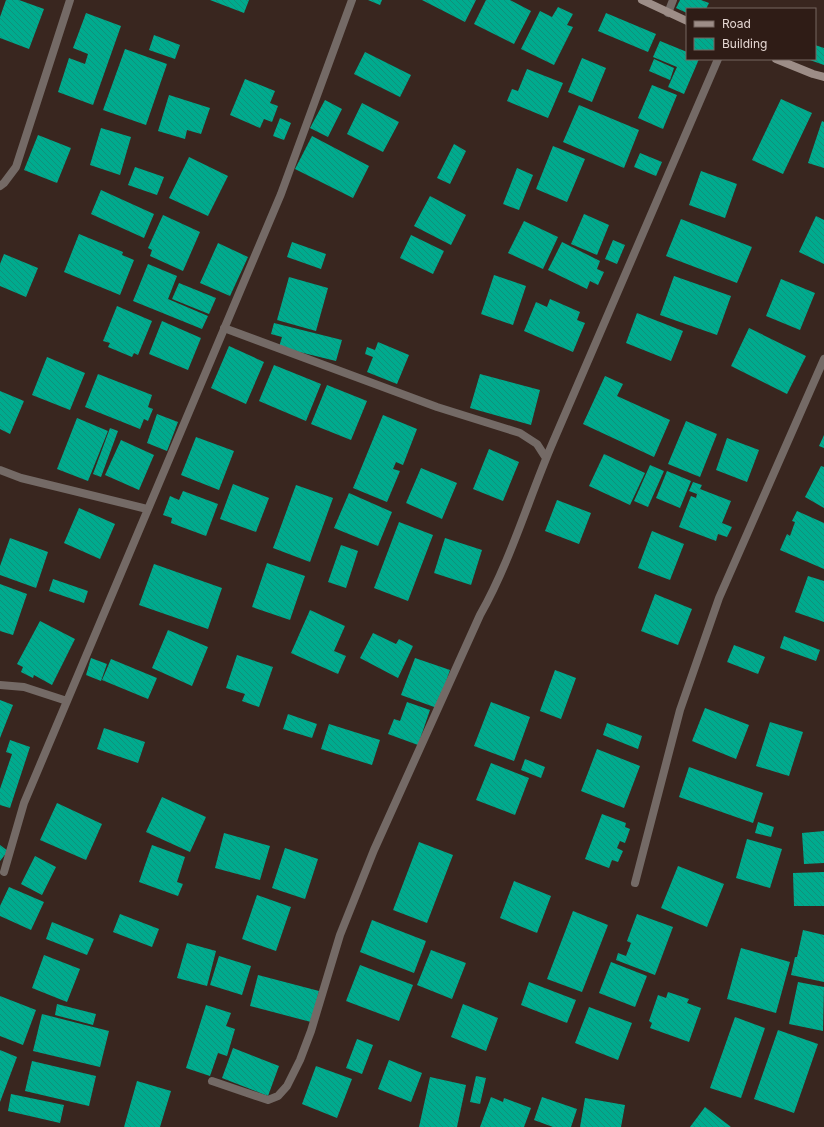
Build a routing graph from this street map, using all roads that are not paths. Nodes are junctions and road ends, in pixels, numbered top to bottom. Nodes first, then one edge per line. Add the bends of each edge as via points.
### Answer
1 (70, 0) edge
2 (352, 0) edge
3 (642, 0) edge
4 (673, 0) edge
5 (668, 13) junction
6 (686, 21) edge
7 (718, 60) edge
8 (778, 60) edge
9 (824, 77) edge
10 (0, 186) edge
11 (224, 328) junction
12 (824, 359) edge
13 (546, 458) junction
14 (0, 470) edge
15 (147, 509) junction
16 (0, 685) edge
17 (67, 701) junction
18 (4, 872) dead end
19 (635, 883) dead end
20 (212, 1082) dead end

1 - 10 street via 16,167
2 - 11 street via 280,194
3 - 5 street
4 - 5 street
5 - 6 street
7 - 13 street
8 - 9 street
11 - 13 street via 437,407 520,433 537,444
11 - 15 street
12 - 19 street via 719,598 680,710
13 - 20 street via 511,551 374,850 340,935 312,1031 287,1086 278,1096 268,1100
14 - 15 street via 21,478
15 - 17 street
16 - 17 street via 24,687
17 - 18 street via 24,803

